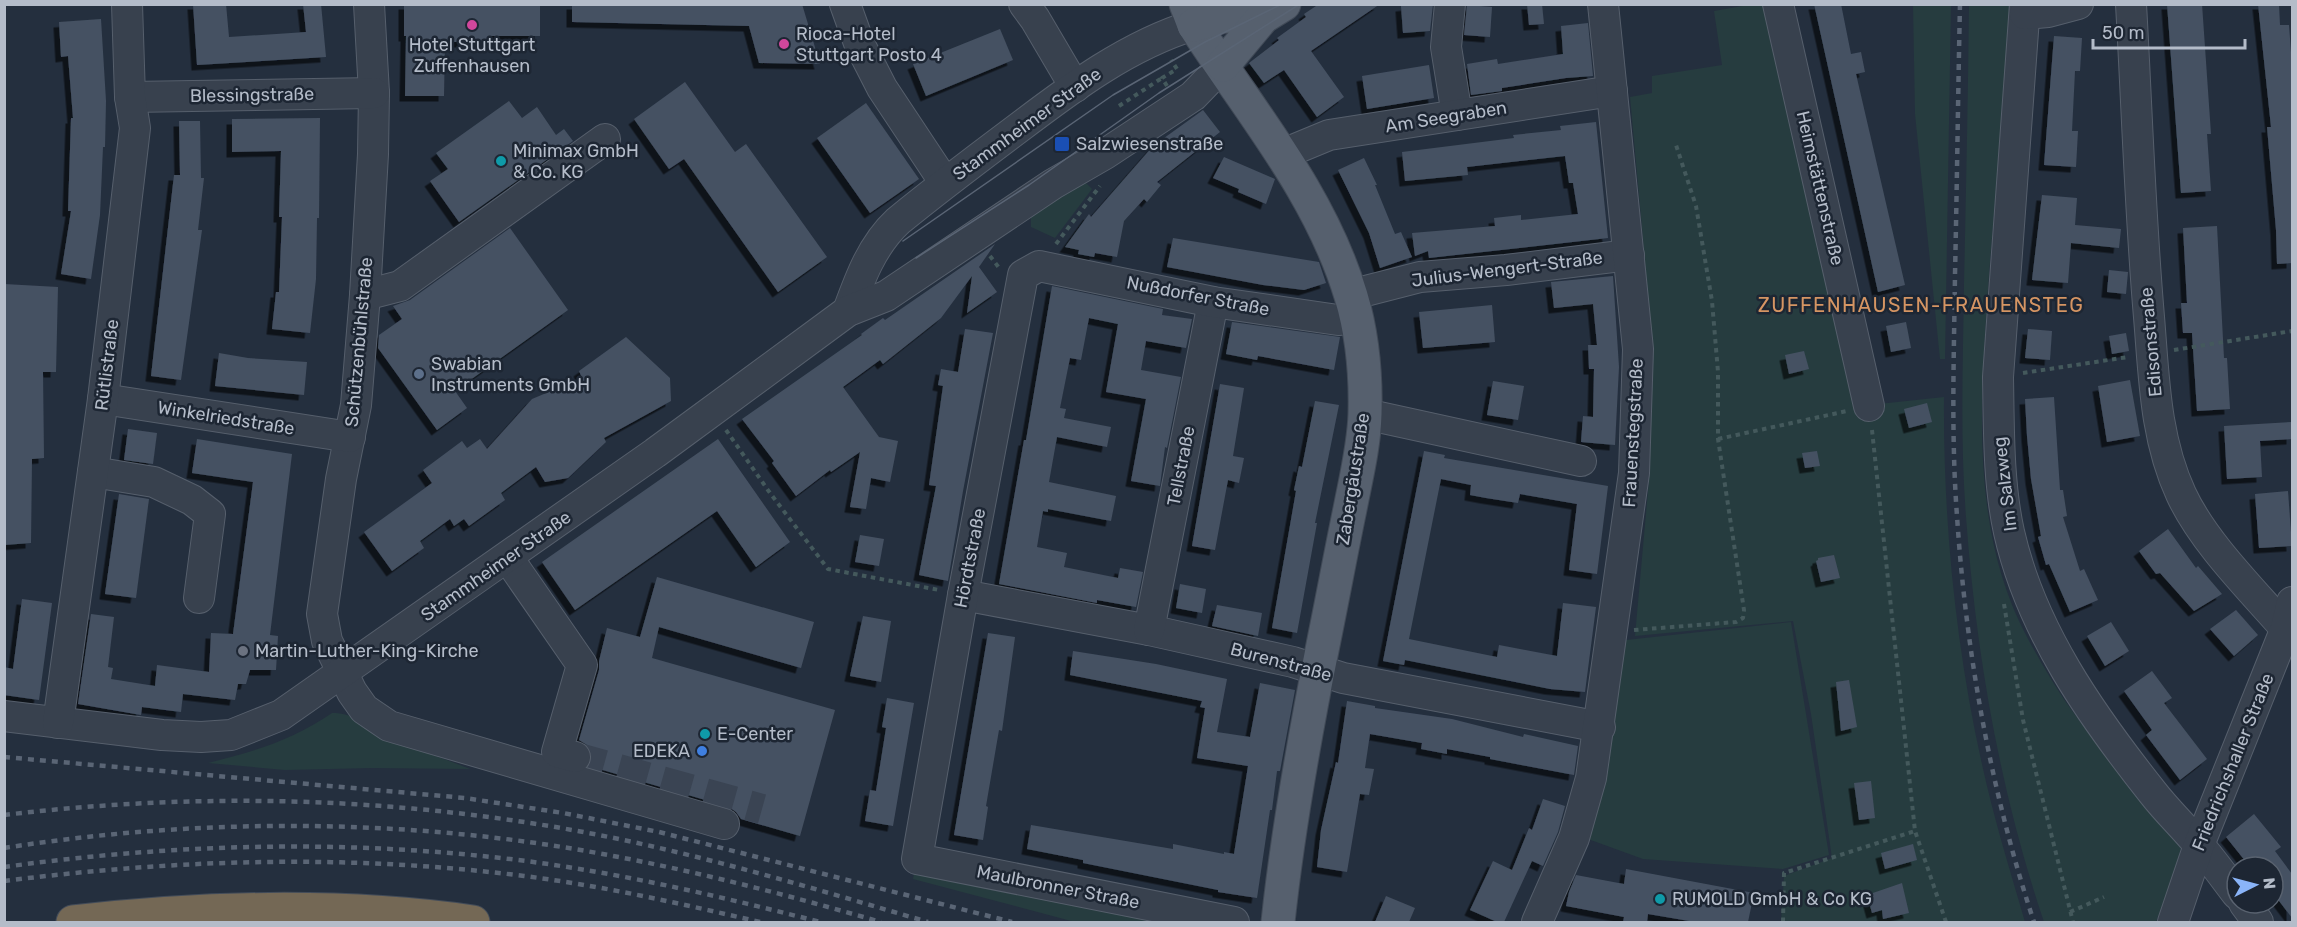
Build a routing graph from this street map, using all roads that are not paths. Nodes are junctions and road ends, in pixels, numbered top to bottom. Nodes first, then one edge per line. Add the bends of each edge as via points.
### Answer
1 (127, 4) edge
2 (369, 4) edge
3 (845, 4) edge
4 (1024, 4) edge
5 (1450, 4) edge
6 (1602, 4) edge
7 (1778, 4) edge
8 (2078, 4) edge
9 (2131, 4) edge
10 (2025, 9) edge
11 (1274, 11) edge
12 (1206, 12) edge
13 (1223, 65) junction
14 (1075, 87) junction
15 (1612, 91) junction
16 (374, 93) junction
17 (130, 97) junction
18 (1457, 115) junction
19 (605, 139) dead end
20 (1283, 154) junction
21 (945, 183) junction
22 (871, 255) junction
23 (1629, 255) junction
24 (1037, 266) joint
25 (902, 285) junction
26 (365, 295) junction
27 (1213, 302) junction
28 (1353, 306) junction
29 (848, 310) junction
30 (103, 399) junction
31 (1869, 406) road end
32 (1365, 414) junction
33 (350, 437) junction
34 (1581, 461) dead end
35 (93, 472) junction
36 (508, 558) junction
37 (963, 595) junction
38 (199, 598) dead end
39 (2290, 622) edge
40 (1149, 630) junction
41 (1318, 671) junction
42 (343, 673) junction
43 (4, 716) edge
44 (58, 723) junction
45 (1599, 727) junction
46 (575, 757) tunnel mouth
47 (724, 824) dead end
48 (2199, 845) junction
49 (917, 859) joint
50 (2225, 879) edge
51 (73, 922) edge
52 (473, 922) edge
53 (1234, 922) edge
54 (1278, 922) edge
55 (1537, 922) edge
56 (2173, 922) edge

1 - 17 street, Rütlistraße
2 - 16 street, Schützenbühlstraße
3 - 21 street via 882,88
4 - 14 street
5 - 18 street via 1446,48
6 - 15 street, Frauenstegstraße
7 - 31 street, Heimstättenstraße
8 - 10 street via 2048,12
9 - 39 street, Edisonstraße via 2144,260 2139,355 2167,462 2182,496 2211,541
10 - 48 street, Im Salzweg via 1998,377 2009,530 2021,575 2044,631 2082,696 2153,794
11 - 12 main road, Stammheimer Straße
11 - 13 main road, Stammheimer Straße
12 - 13 main road
12 - 14 street, Stammheimer Straße
13 - 20 main road, Zabergäustraße
13 - 25 street, Stammheimer Straße via 1193,96
14 - 21 street, Stammheimer Straße
15 - 18 street, Am Seegraben
15 - 23 street, Frauenstegstraße
16 - 17 street, Blessingstraße
16 - 26 street, Schützenbühlstraße
17 - 30 street, Rütlistraße via 135,128
18 - 20 street, Am Seegraben via 1329,135
19 - 26 street via 400,286
20 - 28 main road, Zabergäustraße via 1322,225
21 - 22 street, Stammheimer Straße via 886,232
22 - 25 street via 879,271
22 - 29 street, Stammheimer Straße
23 - 28 street, Julius-Wengert-Straße via 1420,277
23 - 45 street, Frauenstegstraße via 1638,349 1612,631
24 - 27 street, Nußdorfer Straße
24 - 37 street, Hördtstraße
25 - 29 street, Stammheimer Straße via 886,296
26 - 33 street, Schützenbühlstraße
27 - 28 street, Nußdorfer Straße via 1338,320
27 - 40 street, Tellstraße
28 - 32 main road, Zabergäustraße via 1364,372
29 - 36 street, Stammheimer Straße
30 - 33 street, Winkelriedstraße
30 - 35 street, Rütlistraße
32 - 34 street
32 - 41 main road, Zabergäustraße
33 - 42 street, Schützenbühlstraße via 322,614 327,641
35 - 38 street via 154,482 192,500 210,514
35 - 44 street, Rütlistraße
36 - 42 street, Stammheimer Straße
36 - 46 street via 582,665 557,752
37 - 40 street, Burenstraße
37 - 49 street, Hördtstraße
39 - 48 street, Friedrichshaller Straße
40 - 41 street, Burenstraße
41 - 45 street, Burenstraße
41 - 54 main road, Zabergäustraße via 1287,839
42 - 44 street, Stammheimer Straße via 282,715 231,735 162,735
42 - 47 street, Schützenbühlstraße via 364,709 389,726
43 - 44 street, Stammheimer Straße
45 - 55 street, Frauenstegstraße via 1580,820
48 - 50 street, Im Salzweg
48 - 56 street, Friedrichshaller Straße
49 - 53 street, Maulbronner Straße
51 - 52 highway via 236,910 363,912

